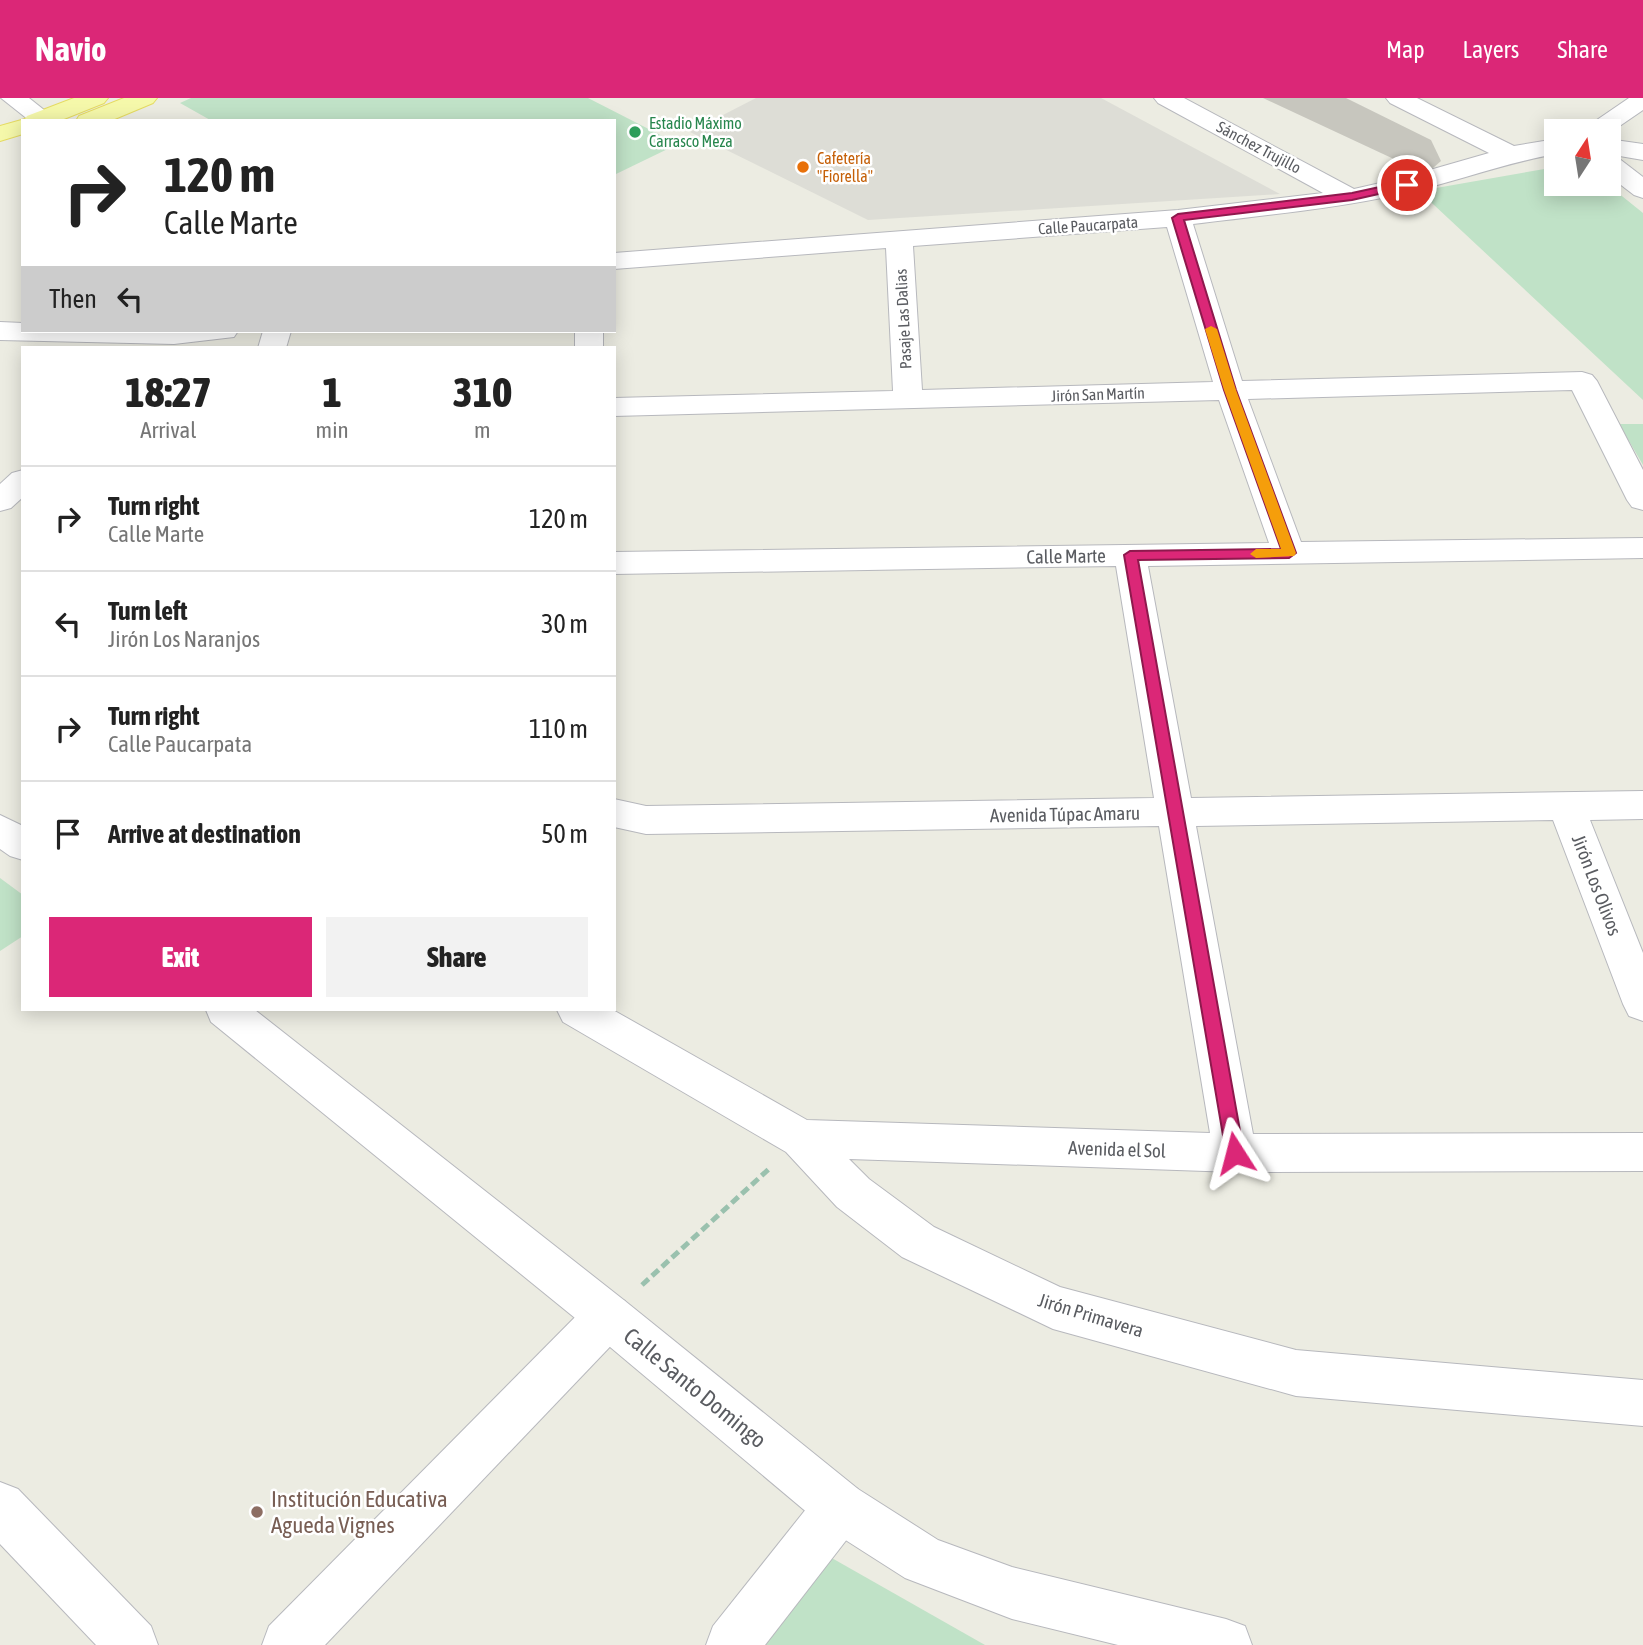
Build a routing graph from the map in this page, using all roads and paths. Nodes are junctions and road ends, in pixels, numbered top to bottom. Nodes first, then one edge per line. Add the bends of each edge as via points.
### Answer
1 (13, 98) edge
2 (96, 98) edge
3 (145, 98) edge
4 (1166, 98) edge
5 (1643, 99) edge
6 (1415, 101) edge
7 (35, 119) edge
8 (42, 119) edge
9 (93, 119) edge
10 (1614, 119) edge
11 (21, 127) edge
12 (0, 134) edge
13 (21, 147) edge
14 (1544, 148) edge
15 (1621, 148) edge
16 (1643, 152) edge
17 (0, 154) edge
18 (1511, 154) junction
19 (1621, 172) edge
20 (1643, 190) edge
21 (1352, 197) junction
22 (1178, 218) junction
23 (898, 239) junction
24 (616, 261) edge
25 (0, 331) edge
26 (21, 332) edge
27 (31, 333) edge
28 (214, 333) edge
29 (168, 342) edge
30 (1230, 390) junction
31 (908, 399) junction
32 (616, 407) edge
33 (21, 482) edge
34 (1643, 500) edge
35 (0, 502) edge
36 (1643, 548) edge
37 (1289, 553) junction
38 (1130, 555) junction
39 (616, 563) edge
40 (1643, 805) edge
41 (1566, 806) junction
42 (1177, 812) junction
43 (616, 813) edge
44 (0, 829) edge
45 (21, 845) edge
46 (1643, 1004) edge
47 (227, 1011) edge
48 (580, 1011) edge
49 (801, 1139) junction
50 (1643, 1152) edge
51 (1235, 1153) junction
52 (608, 1316) junction
53 (1643, 1403) edge
54 (0, 1507) edge
55 (840, 1507) junction
56 (132, 1645) edge
57 (288, 1645) edge
58 (732, 1645) edge
59 (1226, 1645) edge

1 - 7 street
2 - 8 main road
3 - 9 main road
4 - 21 street, Sánchez Trujillo
5 - 10 street
6 - 18 street
11 - 12 main road
13 - 17 main road
14 - 18 street, Calle Paucarpata
15 - 16 street
18 - 21 street, Calle Paucarpata
19 - 20 street
21 - 22 street, Calle Paucarpata
22 - 23 street, Calle Paucarpata
22 - 30 street
23 - 24 street, Calle Paucarpata
23 - 31 street, Pasaje Las Dalias
25 - 26 street
27 - 29 street
28 - 29 street
30 - 31 street, Jirón San Martín
30 - 34 street, Jirón San Martín via 1581,381
30 - 37 street
31 - 32 street, Jirón San Martín
33 - 35 street
36 - 37 street, Calle Marte
37 - 38 street, Calle Marte
38 - 39 street, Calle Marte
38 - 42 street
40 - 41 street, Avenida Túpac Amaru
41 - 42 street, Avenida Túpac Amaru
41 - 46 street, Jirón Los Olivos
42 - 43 street, Avenida Túpac Amaru via 646,820
42 - 51 street
44 - 45 street
47 - 52 street, Calle Santo Domingo
48 - 49 street, Jirón Primavera
49 - 51 street, Avenida el Sol
49 - 52 path
49 - 53 street, Jirón Primavera via 853,1193 918,1242 1053,1307 1296,1373
50 - 51 street, Avenida el Sol
52 - 55 street, Calle Santo Domingo
52 - 57 street
54 - 56 street
55 - 58 street
55 - 59 street, Calle Santo Domingo via 923,1560 1012,1593

